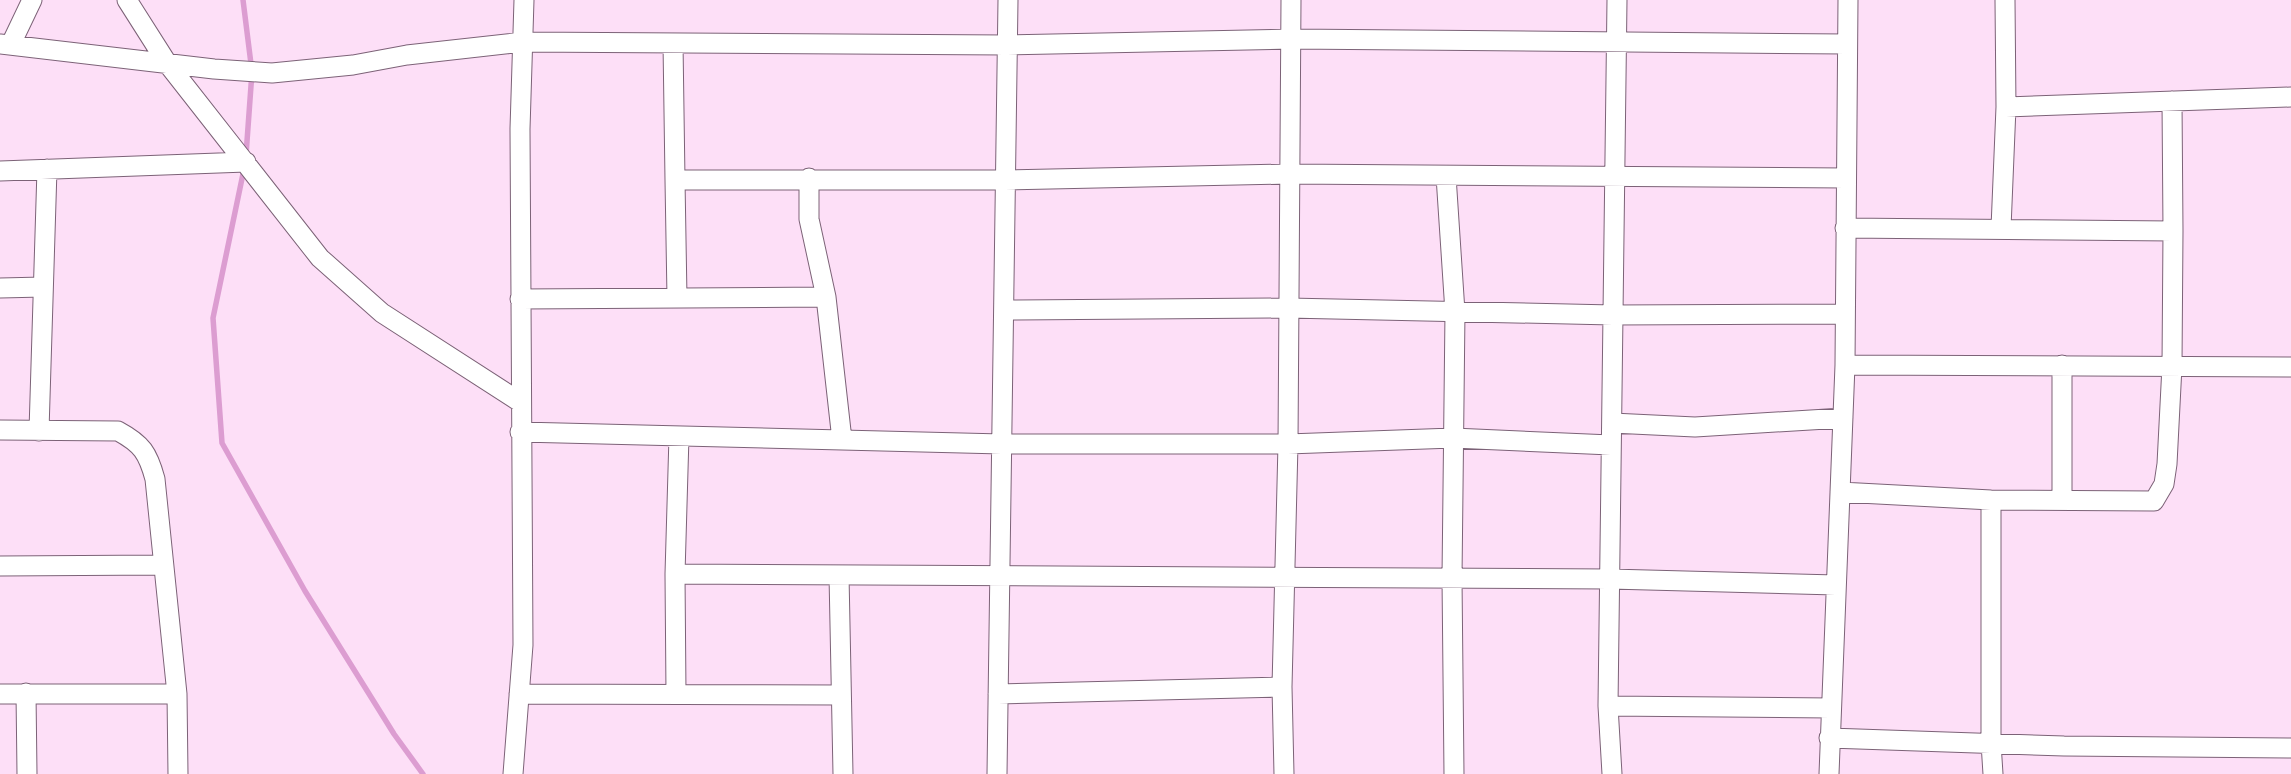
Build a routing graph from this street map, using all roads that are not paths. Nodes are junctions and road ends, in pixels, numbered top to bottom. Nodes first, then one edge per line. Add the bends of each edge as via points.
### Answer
1 (32, 0) edge
2 (127, 0) edge
3 (524, 0) edge
4 (1008, 0) edge
5 (1291, 0) edge
6 (1617, 0) edge
7 (1848, 0) edge
8 (2006, 0) edge
9 (1291, 38) junction
10 (523, 42) junction
11 (1616, 42) junction
12 (673, 43) junction
13 (5, 44) edge
14 (1847, 44) junction
15 (1007, 45) junction
16 (167, 63) junction
17 (2291, 97) edge
18 (2172, 100) junction
19 (2006, 107) junction
20 (246, 162) junction
21 (46, 169) junction
22 (0, 171) edge
23 (1289, 174) junction
24 (1446, 176) junction
25 (1614, 177) junction
26 (809, 178) junction
27 (1846, 178) junction
28 (675, 180) junction
29 (1005, 180) junction
30 (1845, 228) junction
31 (2001, 228) junction
32 (2173, 230) junction
33 (43, 287) junction
34 (0, 288) edge
35 (826, 297) junction
36 (677, 298) junction
37 (520, 299) junction
38 (1288, 308) junction
39 (1004, 310) junction
40 (1455, 312) junction
41 (1845, 314) junction
42 (1613, 315) junction
43 (1845, 365) junction
44 (2062, 365) junction
45 (2172, 366) junction
46 (2291, 367) edge
47 (520, 402) junction
48 (1842, 418) junction
49 (1612, 423) junction
50 (0, 430) edge
51 (39, 431) junction
52 (520, 432) junction
53 (679, 436) junction
54 (1453, 438) junction
55 (842, 440) junction
56 (1002, 444) junction
57 (1288, 444) junction
58 (1611, 445) junction
59 (1840, 492) junction
60 (1991, 500) junction
61 (2062, 500) junction
62 (163, 564) junction
63 (0, 566) edge
64 (675, 574) junction
65 (839, 575) junction
66 (1001, 576) junction
67 (1285, 577) junction
68 (1452, 578) junction
69 (1610, 580) junction
70 (1836, 585) junction
71 (1282, 687) junction
72 (26, 693) junction
73 (0, 694) edge
74 (176, 694) junction
75 (519, 694) junction
76 (676, 694) junction
77 (841, 694) junction
78 (998, 694) junction
79 (1608, 706) junction
80 (1831, 708) junction
81 (1829, 738) junction
82 (1991, 743) junction
83 (2291, 748) edge
84 (26, 774) edge
85 (178, 774) edge
86 (513, 774) edge
87 (843, 774) edge
88 (997, 774) edge
89 (1284, 774) edge
90 (1454, 774) edge
91 (1612, 774) edge
92 (1828, 774) edge
93 (1993, 774) edge

1 - 13 street
2 - 16 street
3 - 10 street
4 - 15 street
5 - 9 street
6 - 11 street
7 - 14 street
8 - 19 street
9 - 11 street
9 - 15 street
9 - 23 street
10 - 12 street
10 - 16 street via 272,73
10 - 37 street
11 - 14 street
11 - 25 street
12 - 15 street
12 - 28 street
13 - 16 street
14 - 27 street
15 - 29 street
16 - 20 street
17 - 18 street
18 - 19 street
18 - 32 street
19 - 31 street
20 - 21 street
20 - 47 street via 320,258 352,288 382,313
21 - 22 street
21 - 33 street
23 - 24 street
23 - 29 street
23 - 38 street
24 - 25 street
24 - 40 street
25 - 27 street
25 - 42 street
26 - 28 street
26 - 29 street
26 - 35 street via 809,219
27 - 30 street
28 - 36 street
29 - 39 street
30 - 31 street
30 - 41 street
31 - 32 street
32 - 45 street
33 - 34 street
33 - 51 street
35 - 36 street
35 - 55 street
36 - 37 street
37 - 47 street
38 - 39 street
38 - 40 street
38 - 57 street
39 - 56 street
40 - 42 street
40 - 54 street
41 - 42 street
41 - 43 street
42 - 49 street
43 - 44 street
43 - 48 street
44 - 45 street
44 - 61 street
45 - 46 street
45 - 61 street via 2166,471 2164,484 2154,501
47 - 52 street
48 - 49 street via 1695,427
48 - 59 street
49 - 58 street
50 - 51 street
51 - 62 street via 118,431 144,450 155,479
52 - 53 street
52 - 75 street via 523,645
53 - 55 street
53 - 64 street
54 - 57 street
54 - 58 street
54 - 68 street
55 - 56 street
56 - 57 street
56 - 66 street
57 - 67 street
58 - 69 street
59 - 60 street
59 - 70 street
60 - 61 street
60 - 82 street
62 - 63 street
62 - 74 street
64 - 65 street
64 - 76 street
65 - 66 street
65 - 77 street
66 - 67 street
66 - 78 street
67 - 68 street
67 - 71 street
68 - 69 street
68 - 90 street
69 - 70 street
69 - 79 street
70 - 80 street
71 - 78 street
71 - 89 street
72 - 73 street
72 - 74 street
72 - 84 street
74 - 85 street
75 - 76 street
75 - 86 street
76 - 77 street
77 - 87 street
78 - 88 street
79 - 80 street
79 - 91 street
80 - 81 street
81 - 82 street
81 - 92 street
82 - 83 street
82 - 93 street

